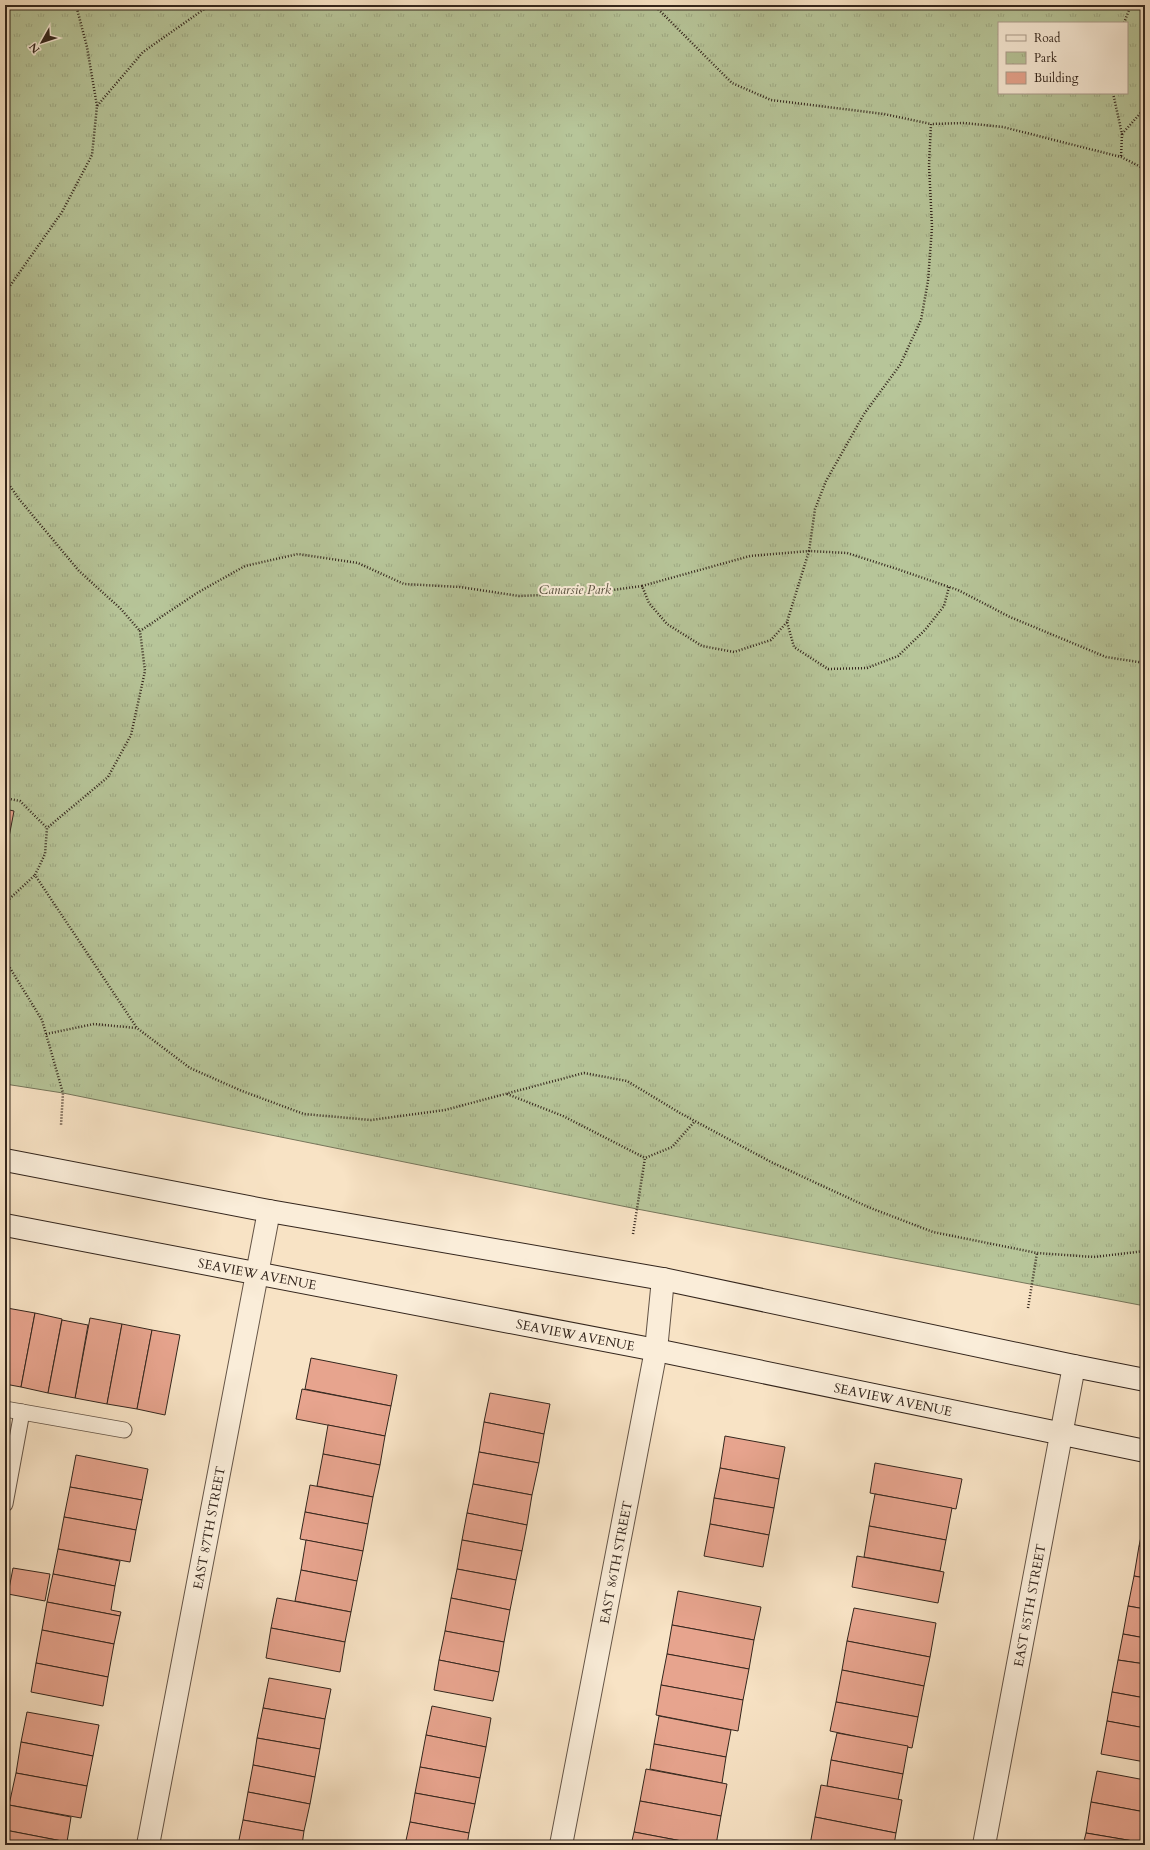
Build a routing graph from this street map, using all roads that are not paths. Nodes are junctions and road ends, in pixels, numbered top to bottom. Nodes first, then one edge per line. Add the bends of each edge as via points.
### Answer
1 (5, 1160) edge
2 (269, 1211) junction
3 (5, 1225) edge
4 (257, 1273) junction
5 (663, 1279) junction
6 (656, 1350) junction
7 (1074, 1366) junction
8 (1145, 1380) edge
9 (5, 1409) edge
10 (22, 1412) junction
11 (124, 1430) dead end
12 (1061, 1434) junction
13 (1145, 1451) edge
14 (5, 1504) edge
15 (148, 1845) edge
16 (561, 1845) edge
17 (984, 1845) edge

1 - 2 street
2 - 4 street, EAST 87TH STREET
2 - 5 street
3 - 4 street, SEAVIEW AVENUE
4 - 6 street, SEAVIEW AVENUE
4 - 15 street, EAST 87TH STREET
5 - 6 street, EAST 86TH STREET
5 - 7 street
6 - 12 street, SEAVIEW AVENUE
6 - 16 street, EAST 86TH STREET
7 - 8 street
7 - 12 street, EAST 85TH STREET
9 - 10 lane
10 - 11 lane
10 - 14 lane
12 - 13 street, SEAVIEW AVENUE
12 - 17 street, EAST 85TH STREET

